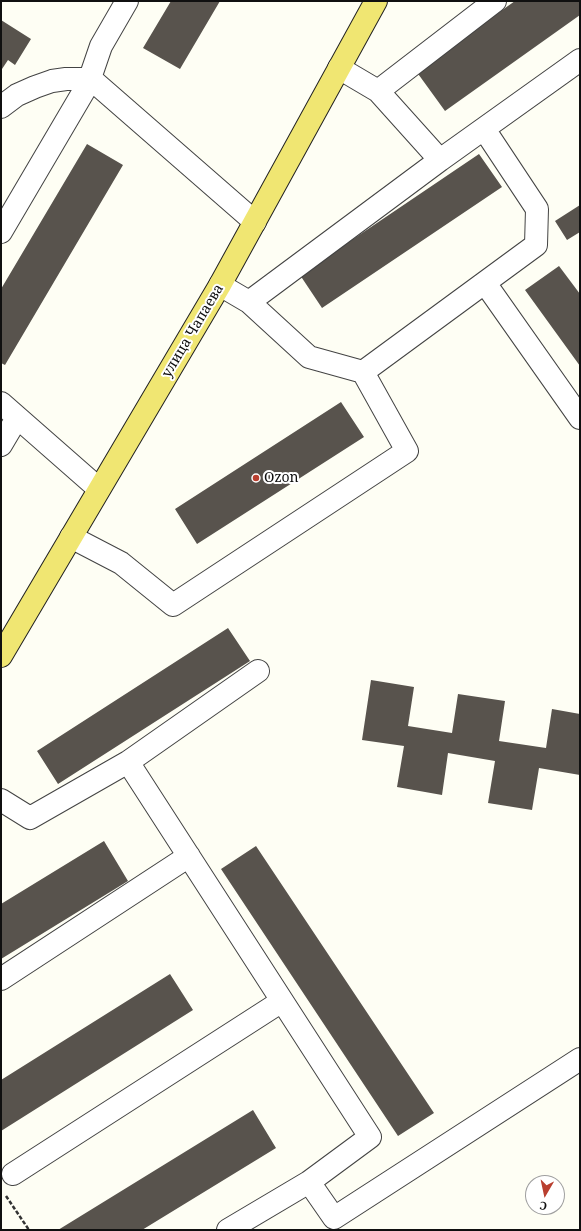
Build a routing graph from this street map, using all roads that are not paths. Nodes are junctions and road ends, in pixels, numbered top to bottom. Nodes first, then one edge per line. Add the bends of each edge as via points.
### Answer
1 (127, 1) edge
2 (376, 1) edge
3 (495, 1) edge
4 (580, 60) edge
5 (339, 68) junction
6 (91, 79) junction
7 (378, 90) junction
8 (1, 107) edge
9 (484, 129) junction
10 (440, 160) junction
11 (255, 222) junction
12 (1, 232) edge
13 (485, 283) junction
14 (220, 285) junction
15 (249, 302) junction
16 (364, 372) junction
17 (1, 403) edge
18 (17, 418) junction
19 (580, 418) edge
20 (1, 445) edge
21 (99, 489) junction
22 (71, 537) junction
23 (1, 656) edge
24 (258, 671) dead end
25 (128, 762) junction
26 (1, 800) edge
27 (189, 856) junction
28 (1, 979) edge
29 (282, 1001) junction
30 (580, 1059) edge
31 (13, 1174) dead end
32 (309, 1182) junction
33 (228, 1230) edge

1 - 6 lane via 101,46
2 - 5 main road, улица Чапаева
3 - 7 lane
4 - 9 lane
5 - 7 lane
5 - 11 main road, улица Чапаева
6 - 8 lane via 52,81 17,95
6 - 11 lane
6 - 12 lane
7 - 10 lane
9 - 10 lane
9 - 13 lane via 538,209 536,245
10 - 15 lane
11 - 14 main road, улица Чапаева
13 - 16 lane
13 - 19 lane
14 - 15 lane
14 - 21 main road, улица Чапаева
15 - 16 lane via 309,358
16 - 22 lane via 407,451 173,605 121,562
17 - 18 lane
18 - 20 lane
18 - 21 lane
21 - 22 main road, улица Чапаева
22 - 23 main road, улица Чапаева
24 - 25 lane
25 - 26 lane via 30,818
25 - 27 lane
27 - 28 lane
27 - 29 lane
29 - 31 lane
29 - 32 lane via 370,1137
30 - 32 lane via 334,1218
32 - 33 lane

